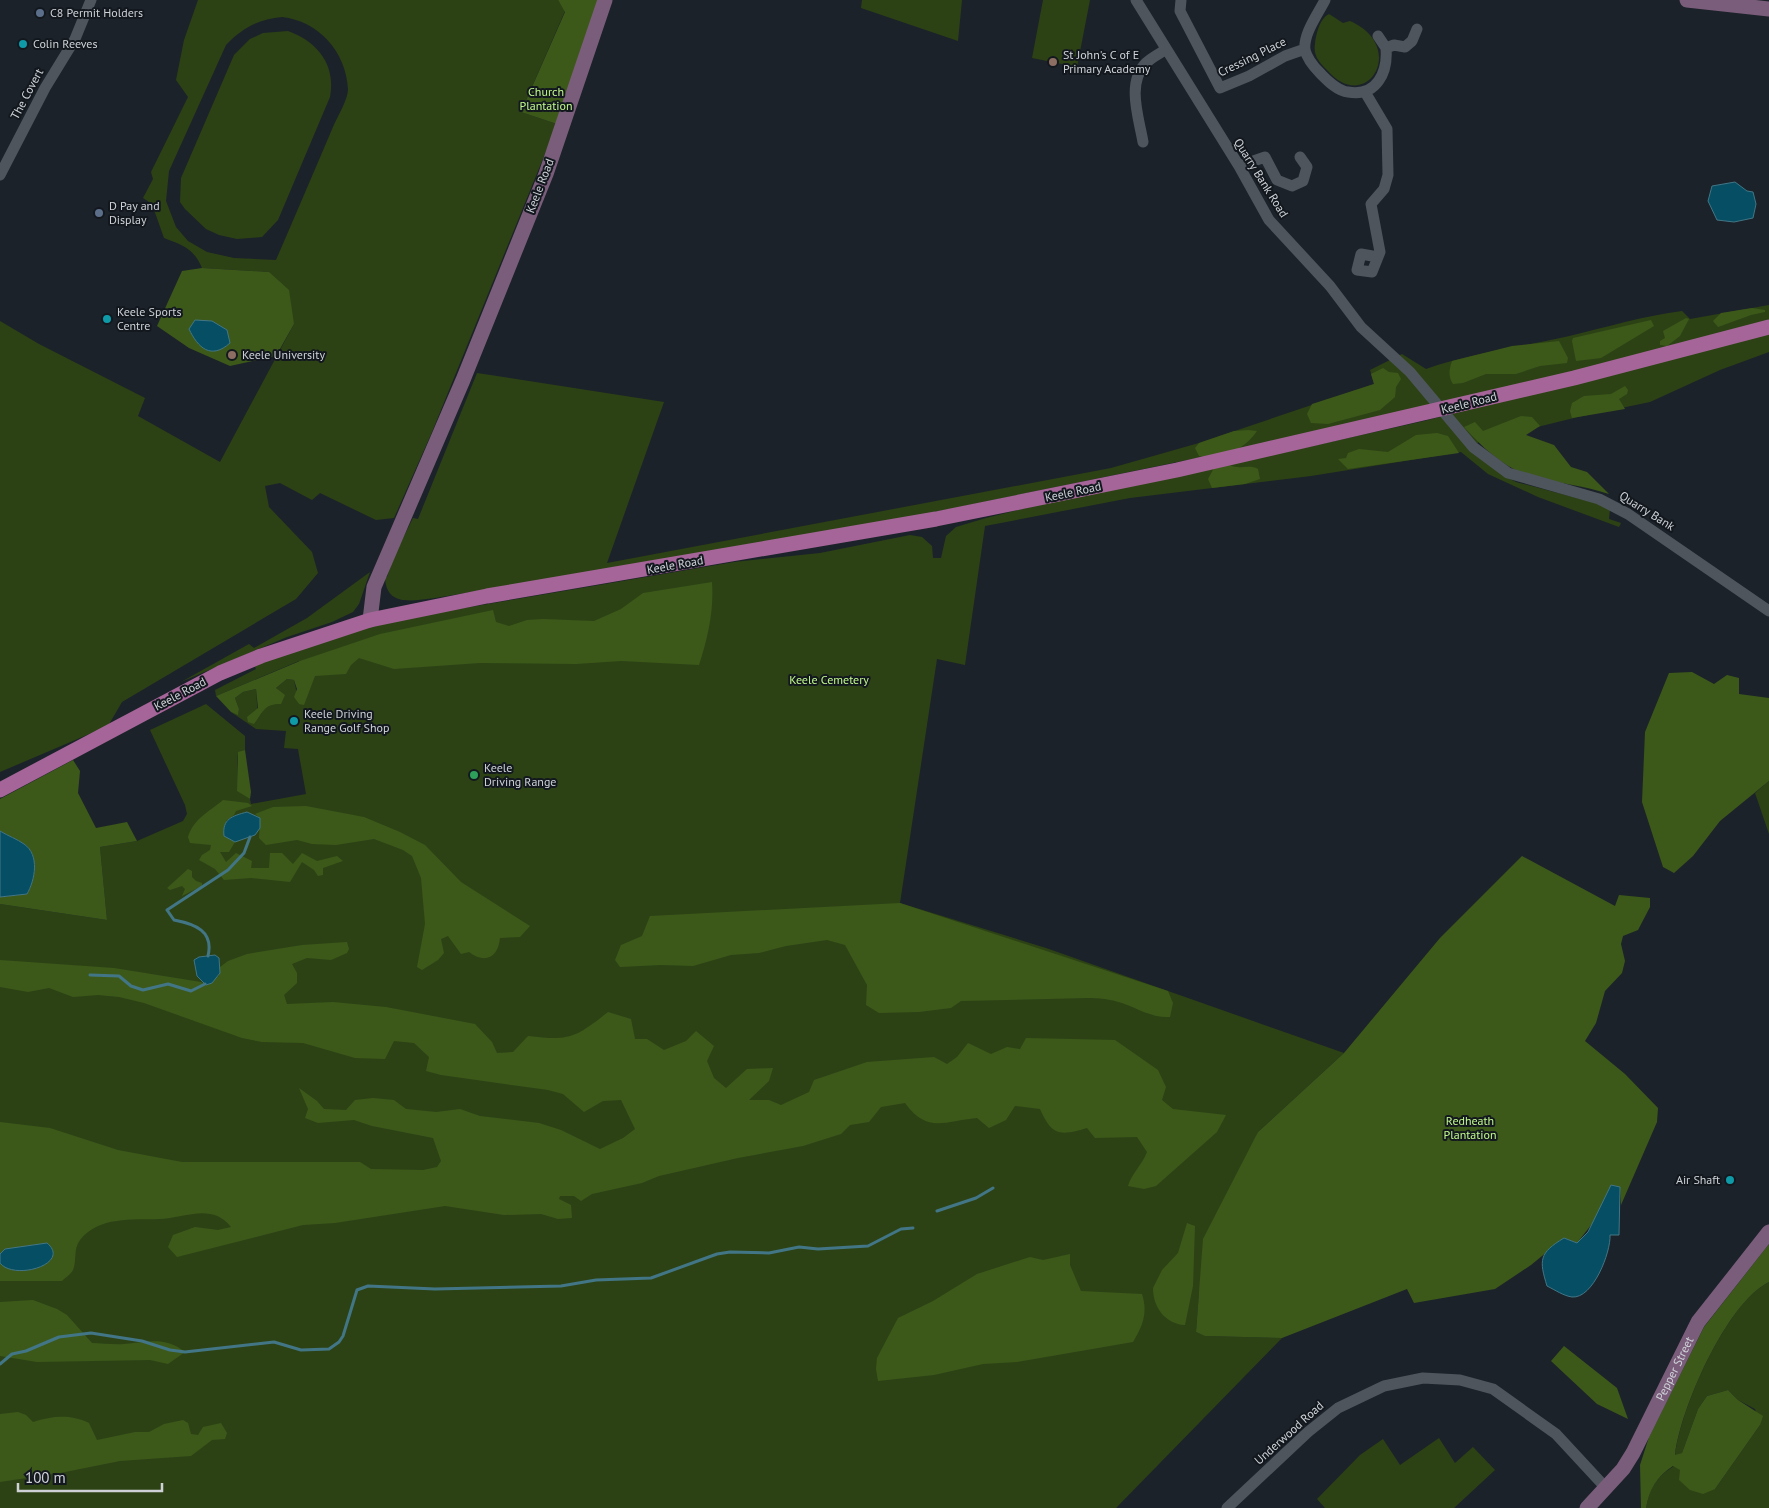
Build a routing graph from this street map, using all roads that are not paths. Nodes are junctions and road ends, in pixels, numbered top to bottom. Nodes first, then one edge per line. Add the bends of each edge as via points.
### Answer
1 (92, 0) edge
2 (606, 0) edge
3 (1136, 0) edge
4 (1181, 0) edge
5 (1325, 0) edge
6 (1687, 0) edge
7 (1769, 8) edge
8 (1417, 29) dead end
9 (1378, 36) dead end
10 (1386, 48) junction
11 (1305, 49) junction
12 (1165, 50) junction
13 (1365, 92) junction
14 (1143, 142) dead end
15 (1300, 157) dead end
16 (1239, 166) junction
17 (0, 175) edge
18 (1378, 257) dead end
19 (1769, 326) edge
20 (1473, 447) joint
21 (1769, 611) edge
22 (370, 620) junction
23 (0, 790) edge
24 (1769, 1232) edge
25 (1606, 1488) junction
26 (1227, 1508) edge
27 (1587, 1508) edge

1 - 17 street, The Covert
2 - 22 street, Keele Road via 546,174 464,380 374,587
3 - 12 street, Quarry Bank Road
4 - 11 street, Cressing Place via 1180,11 1220,88
5 - 11 street via 1306,38
6 - 7 street
8 - 10 street via 1412,42
9 - 10 street
10 - 13 street via 1384,73
11 - 13 street via 1313,65 1333,85 1347,92
12 - 14 street via 1145,64 1136,80
12 - 16 street, Quarry Bank Road
13 - 18 street via 1387,129 1388,175 1384,189 1371,204 1380,252
15 - 16 street via 1308,168 1303,181 1292,186 1277,180 1265,157
16 - 20 street, Quarry Bank Road via 1269,220 1330,286 1361,327 1410,372
19 - 22 main road, Keele Road via 1574,378 1177,470 945,517 487,596
20 - 21 street, Quarry Bank via 1508,473 1599,499 1628,514
22 - 23 main road, Keele Road via 220,673
24 - 25 street, Pepper Street via 1698,1322 1633,1453
25 - 26 street, Underwood Road via 1556,1434 1493,1389 1460,1380 1422,1378 1384,1386 1338,1408
25 - 27 street, Pepper Street

